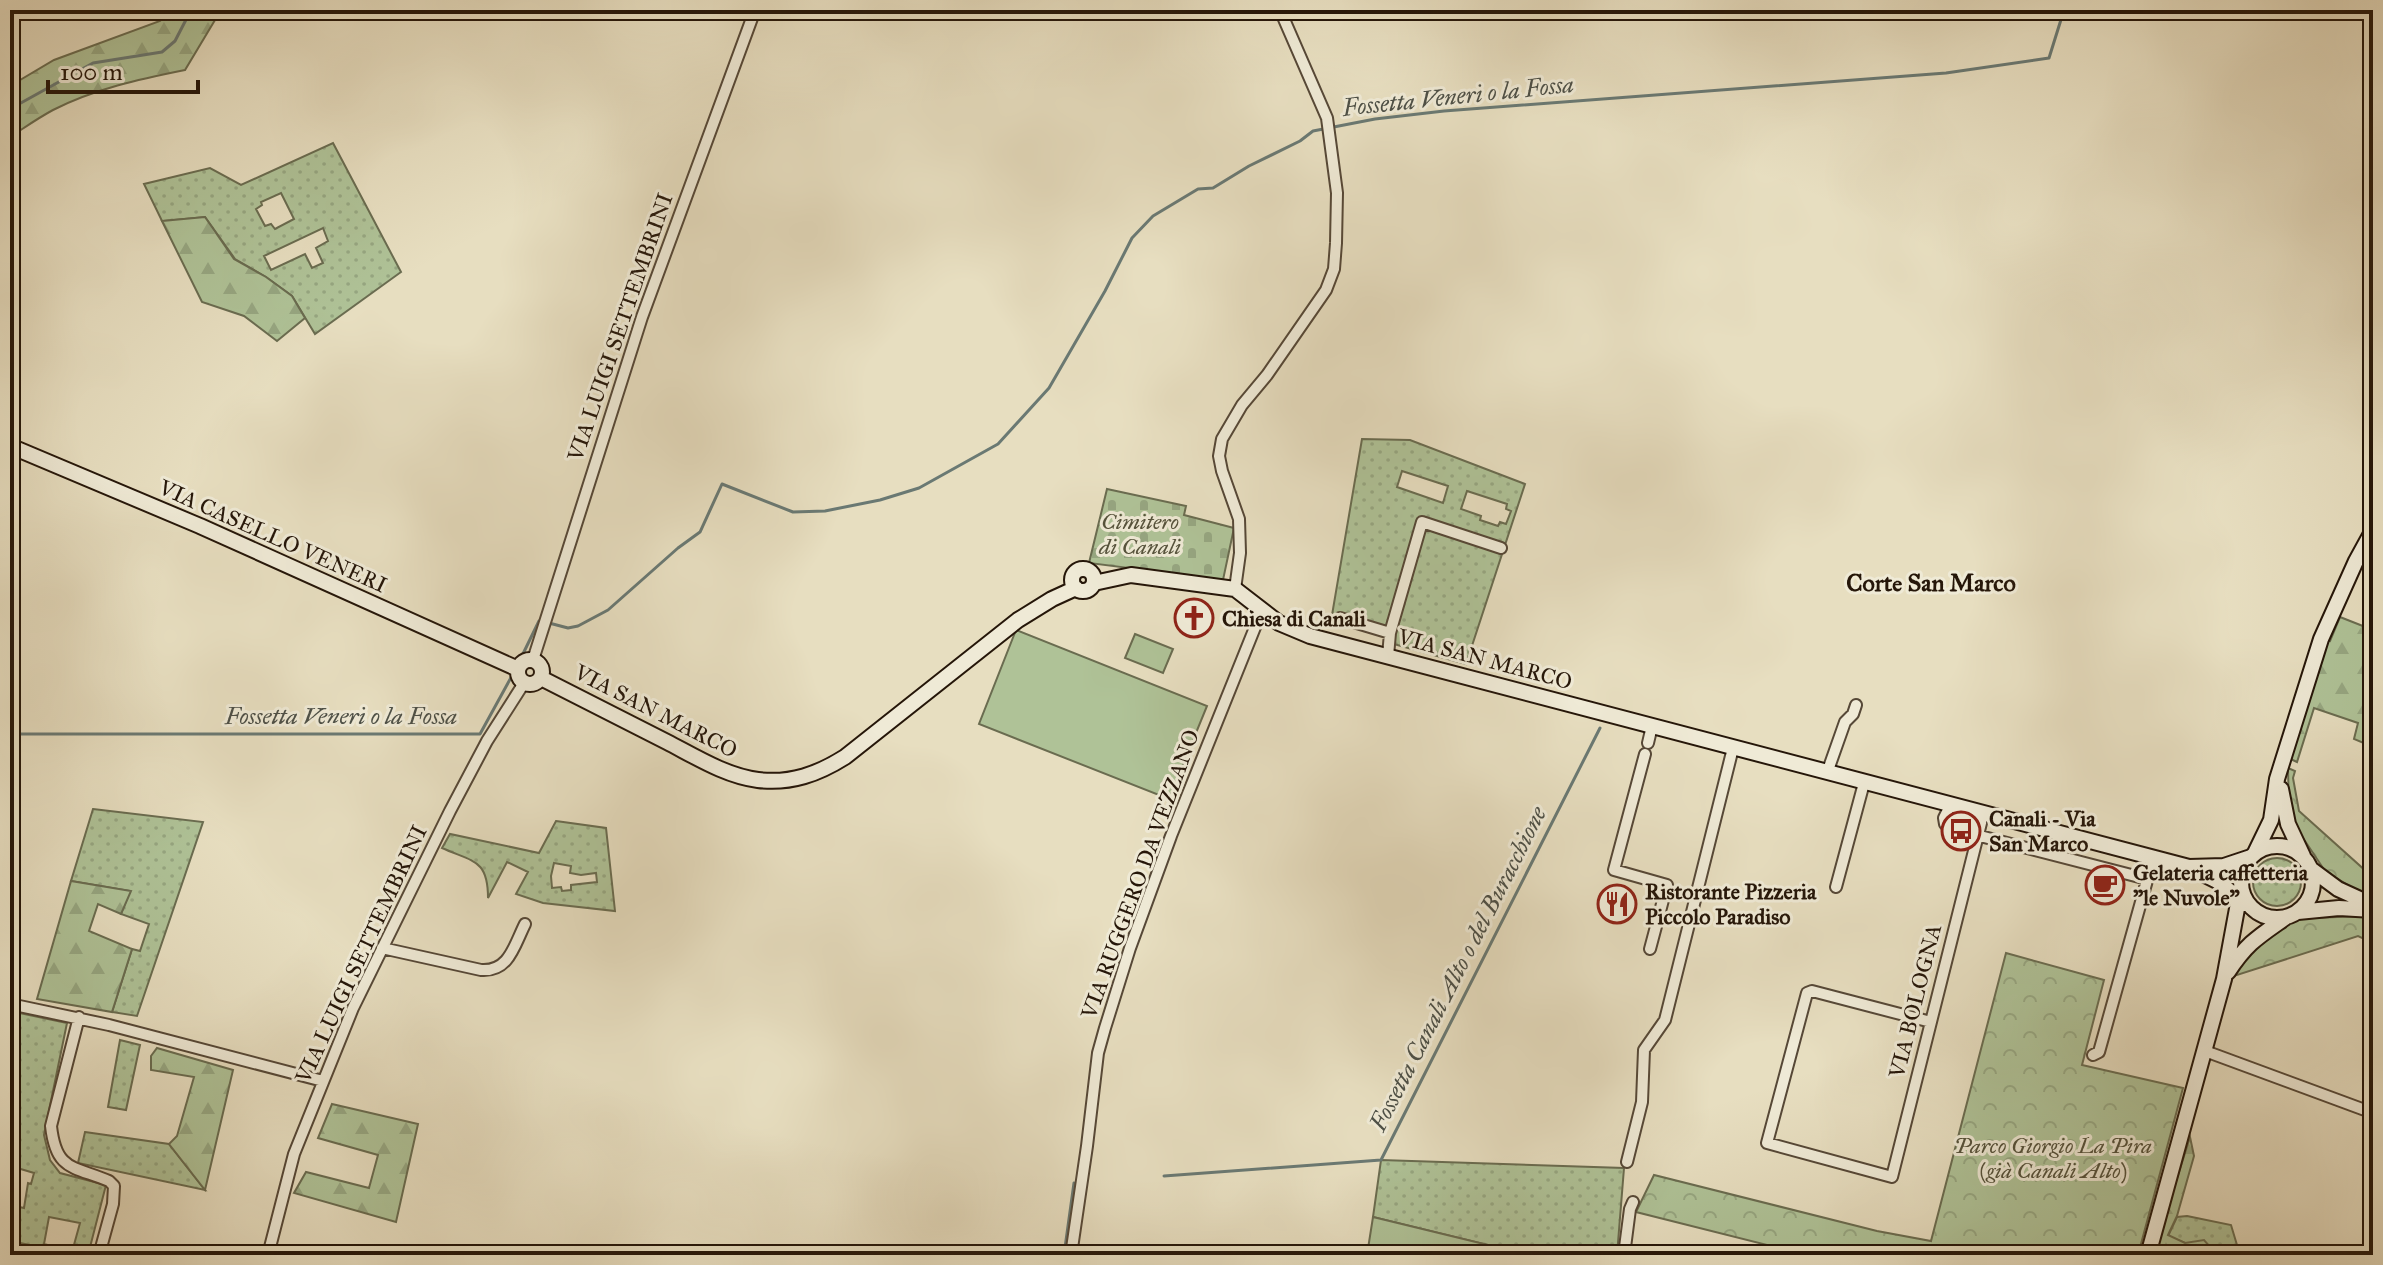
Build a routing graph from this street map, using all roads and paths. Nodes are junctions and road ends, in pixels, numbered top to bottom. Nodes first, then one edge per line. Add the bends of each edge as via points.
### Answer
1 (755, 10) edge
2 (1280, 10) edge
3 (10, 446) edge
4 (2373, 530) edge
5 (1501, 548) dead end
6 (1235, 589) junction
7 (1262, 610) junction
8 (1340, 618) dead end
9 (1390, 633) junction
10 (1388, 656) junction
11 (533, 660) junction
12 (516, 668) junction
13 (541, 678) junction
14 (524, 683) junction
15 (1856, 705) dead end
16 (1652, 726) junction
17 (1733, 748) junction
18 (2280, 771) junction
19 (1827, 773) junction
20 (1864, 783) junction
21 (1950, 806) junction
22 (1983, 815) junction
23 (1978, 836) junction
24 (2253, 855) junction
25 (2153, 859) junction
26 (2308, 864) junction
27 (2189, 867) junction
28 (2147, 879) junction
29 (1836, 887) dead end
30 (2244, 898) junction
31 (2373, 907) edge
32 (2291, 915) junction
33 (525, 924) dead end
34 (382, 948) junction
35 (1650, 949) dead end
36 (2224, 979) junction
37 (10, 1004) edge
38 (79, 1017) junction
39 (1931, 1022) junction
40 (2205, 1051) junction
41 (2093, 1055) dead end
42 (323, 1081) junction
43 (2373, 1113) edge
44 (1627, 1162) dead end
45 (1633, 1202) dead end
46 (99, 1255) edge
47 (268, 1255) edge
48 (1071, 1255) edge
49 (1624, 1255) edge
50 (2148, 1255) edge

1 - 11 street, VIA LUIGI SETTEMBRINI via 642,317
2 - 6 street via 1327,118 1337,193 1334,269 1326,290 1222,439 1222,471 1239,519
3 - 12 street, VIA CASELLO VENERI
4 - 18 street via 2321,639
5 - 9 street via 1422,522
6 - 7 street, VIA SAN MARCO
6 - 13 street, VIA SAN MARCO via 1112,572 1092,577 1086,590 1074,584 986,644 845,757 790,780 757,780 722,770
7 - 10 street, VIA SAN MARCO via 1297,632
7 - 48 street, VIA RUGGERO DA VEZZANO via 1171,836 1105,1028
8 - 9 street
9 - 10 street
10 - 16 street, VIA SAN MARCO
11 - 12 street
11 - 13 street via 541,667
12 - 14 street
13 - 14 street
14 - 34 street, VIA LUIGI SETTEMBRINI via 487,741
15 - 19 street
16 - 17 street, VIA SAN MARCO
16 - 35 street via 1614,870 1667,885
17 - 19 street, VIA SAN MARCO
17 - 44 street via 1665,1020 1644,1050 1642,1102
18 - 24 street via 2271,820
18 - 26 street via 2285,815
19 - 20 street, VIA SAN MARCO
20 - 21 street, VIA SAN MARCO
20 - 29 street
21 - 22 street, VIA SAN MARCO
21 - 23 street via 1944,818 1947,826
22 - 23 street, VIA BOLOGNA
22 - 25 street, VIA SAN MARCO
23 - 28 street
23 - 39 street, VIA BOLOGNA
24 - 26 street via 2281,846
24 - 27 street, VIA SAN MARCO via 2224,866
24 - 30 street via 2243,871
25 - 27 street, VIA SAN MARCO
25 - 28 street
26 - 31 street via 2338,889
26 - 32 street via 2313,888 2305,906
27 - 30 street, VIA SAN MARCO
28 - 41 street via 2099,1052
30 - 32 street via 2267,917
30 - 36 street
31 - 32 street
32 - 36 street via 2250,942
33 - 34 street via 505,963 492,970
34 - 42 street, VIA LUIGI SETTEMBRINI
36 - 40 street
37 - 38 street
38 - 42 street
38 - 46 street via 51,1126 53,1143 69,1167 114,1186
39 - 39 street, VIA BOLOGNA via 1892,1177 1767,1143 1807,993
40 - 43 street
40 - 50 street
42 - 47 street, VIA LUIGI SETTEMBRINI via 294,1154
45 - 49 street

